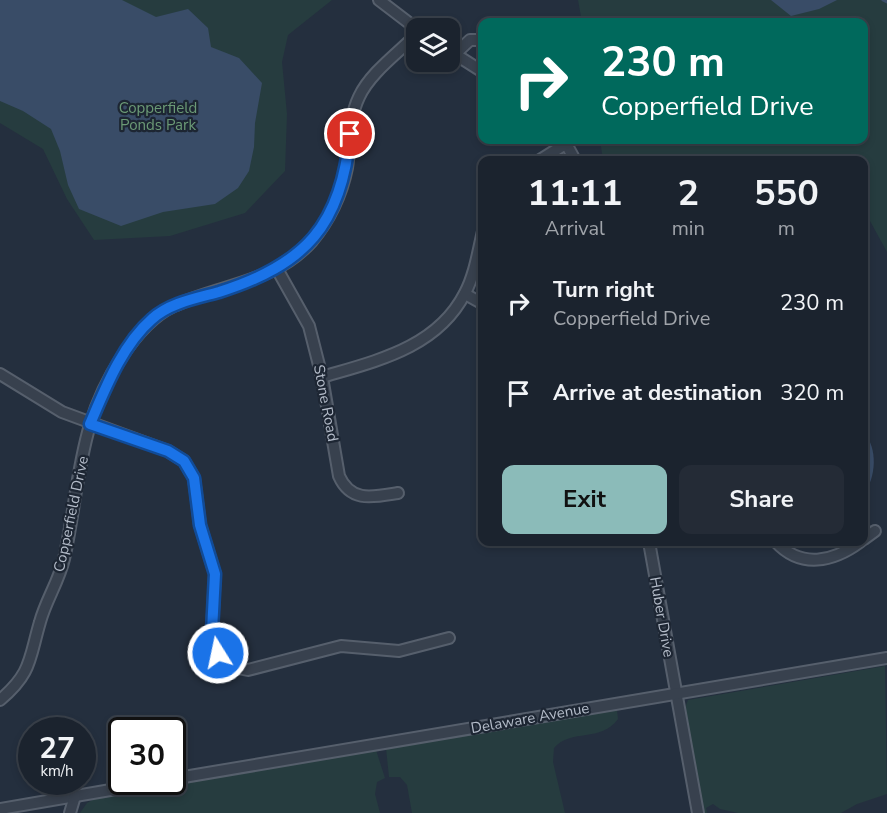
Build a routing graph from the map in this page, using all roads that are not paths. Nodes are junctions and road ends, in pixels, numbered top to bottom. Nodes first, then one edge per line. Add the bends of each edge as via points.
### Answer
1 (379, 0) edge
2 (406, 21) edge
3 (478, 40) edge
4 (406, 45) edge
5 (460, 47) edge
6 (460, 56) edge
7 (478, 68) edge
8 (561, 144) edge
9 (545, 156) edge
10 (478, 248) edge
11 (277, 269) junction
12 (465, 294) junction
13 (478, 301) edge
14 (0, 374) edge
15 (322, 377) junction
16 (90, 424) junction
17 (398, 493) dead end
18 (875, 531) dead end
19 (868, 536) edge
20 (650, 546) edge
21 (782, 546) edge
22 (854, 546) edge
23 (449, 638) dead end
24 (887, 657) edge
25 (676, 693) junction
26 (0, 700) edge
27 (186, 777) edge
28 (108, 790) edge
29 (75, 796) junction
30 (0, 808) edge
31 (70, 813) edge
32 (698, 813) edge

1 - 2 street
3 - 5 street
4 - 11 street, Copperfield Drive via 360,94 351,117 347,169 335,205 311,241
6 - 7 street
8 - 9 street
10 - 12 street
11 - 15 street, Stone Road via 309,326
11 - 16 street, Copperfield Drive via 250,282 175,305 153,318 138,334 107,384
12 - 13 street
12 - 15 street via 444,322 418,343 395,355
14 - 16 street via 62,412
15 - 17 street, Stone Road via 339,476 344,485 352,494 364,498
16 - 23 street via 168,451 184,461 194,478 200,525 215,574 212,631 218,653 228,666 248,670 341,646 399,651
16 - 26 street, Copperfield Drive via 63,561 40,621 30,663 18,685
18 - 19 street
20 - 25 street, Huber Drive
21 - 22 street via 801,559 825,561
24 - 25 street, Delaware Avenue
25 - 27 street, Delaware Avenue
25 - 32 street, Huber Drive
28 - 29 street
29 - 30 street
29 - 31 street

